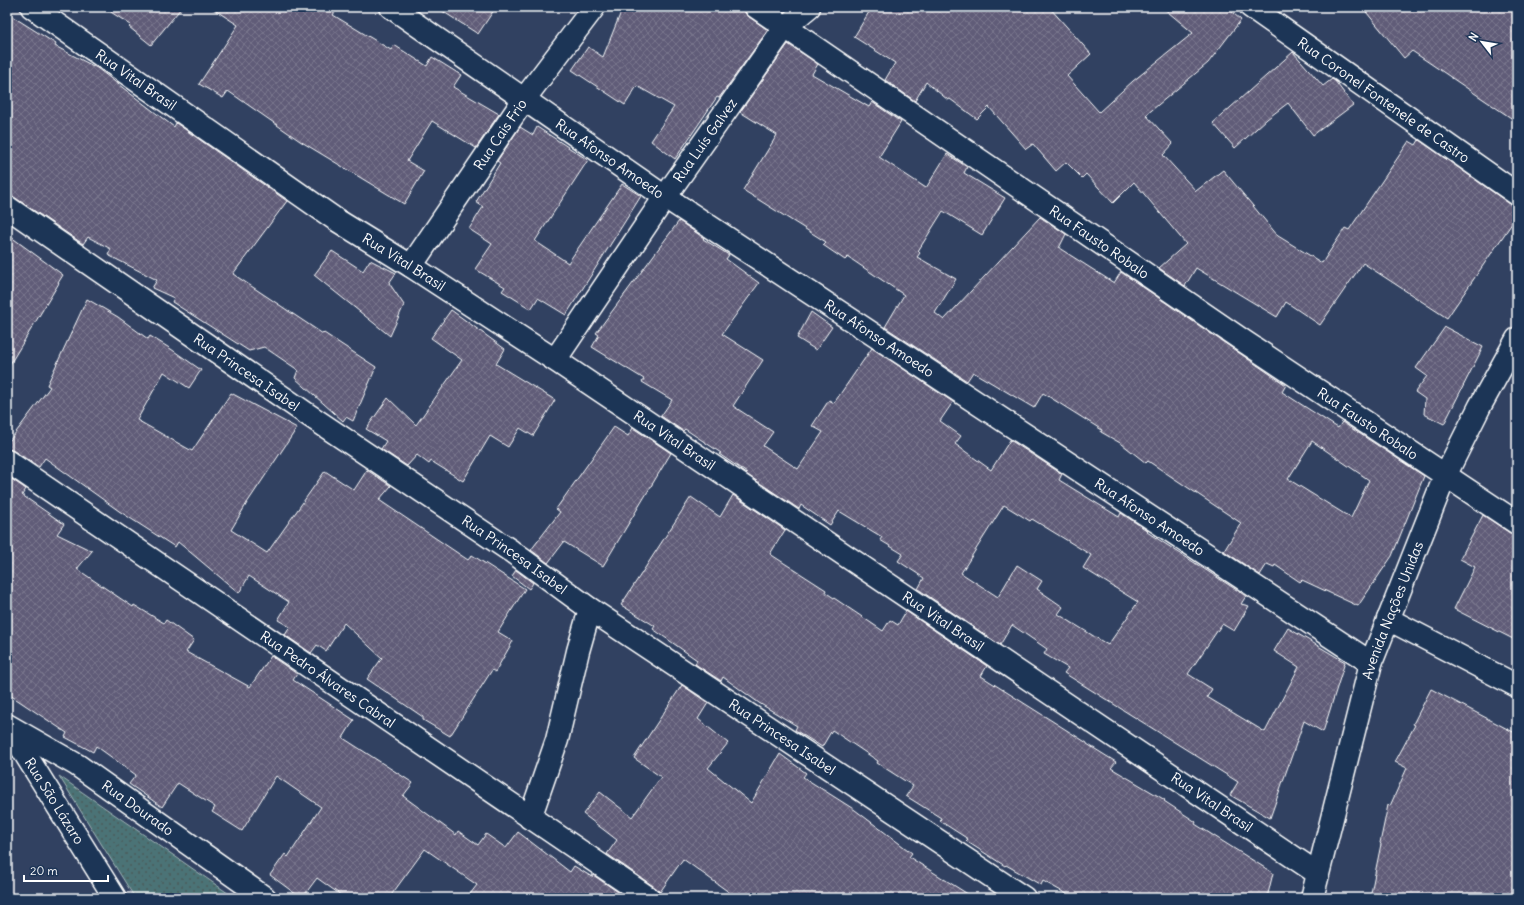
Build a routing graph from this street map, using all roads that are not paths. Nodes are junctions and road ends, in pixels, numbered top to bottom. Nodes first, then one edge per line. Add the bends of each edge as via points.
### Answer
1 (32, 7) edge
2 (391, 7) edge
3 (594, 7) edge
4 (756, 7) edge
5 (809, 7) edge
6 (1251, 7) edge
7 (785, 27) junction
8 (525, 98) junction
9 (1517, 194) edge
10 (665, 197) junction
11 (7, 207) edge
12 (411, 266) junction
13 (1517, 339) edge
14 (555, 360) junction
15 (7, 461) edge
16 (1445, 476) junction
17 (1517, 524) edge
18 (590, 609) junction
19 (1388, 619) junction
20 (1371, 662) junction
21 (1517, 686) edge
22 (7, 725) edge
23 (530, 818) junction
24 (1317, 873) junction
25 (115, 898) edge
26 (265, 898) edge
27 (649, 898) edge
28 (1024, 898) edge
29 (1312, 898) edge

1 - 12 street, Rua Vital Brasil via 335,219
2 - 8 street, Rua Afonso Amoedo
3 - 8 street, Rua Cais Frio
4 - 7 street, Rua Fausto Robalo
5 - 7 street, Rua Luís Galvez
6 - 9 street, Rua Coronel Fontenele de Castro
7 - 10 street, Rua Luís Galvez
7 - 16 street, Rua Fausto Robalo via 1244,342
8 - 10 street, Rua Afonso Amoedo
8 - 12 street, Rua Cais Frio
10 - 14 street, Rua Luís Galvez
10 - 20 street, Rua Afonso Amoedo
11 - 18 street, Rua Princesa Isabel via 511,552
12 - 14 street, Rua Vital Brasil
13 - 16 street, Avenida Nações Unidas
14 - 24 street, Rua Vital Brasil
15 - 23 street, Rua Pedro Álvares Cabral
16 - 17 street, Rua Fausto Robalo
16 - 19 street, Avenida Nações Unidas
18 - 23 street via 556,740
18 - 28 street, Rua Princesa Isabel
19 - 20 street, Avenida Nações Unidas
19 - 21 street
20 - 24 street, Avenida Nações Unidas
22 - 25 street, Rua São Lázaro
22 - 26 street, Rua Dourado via 77,765
23 - 27 street, Rua Pedro Álvares Cabral
24 - 29 street, Avenida Nações Unidas

